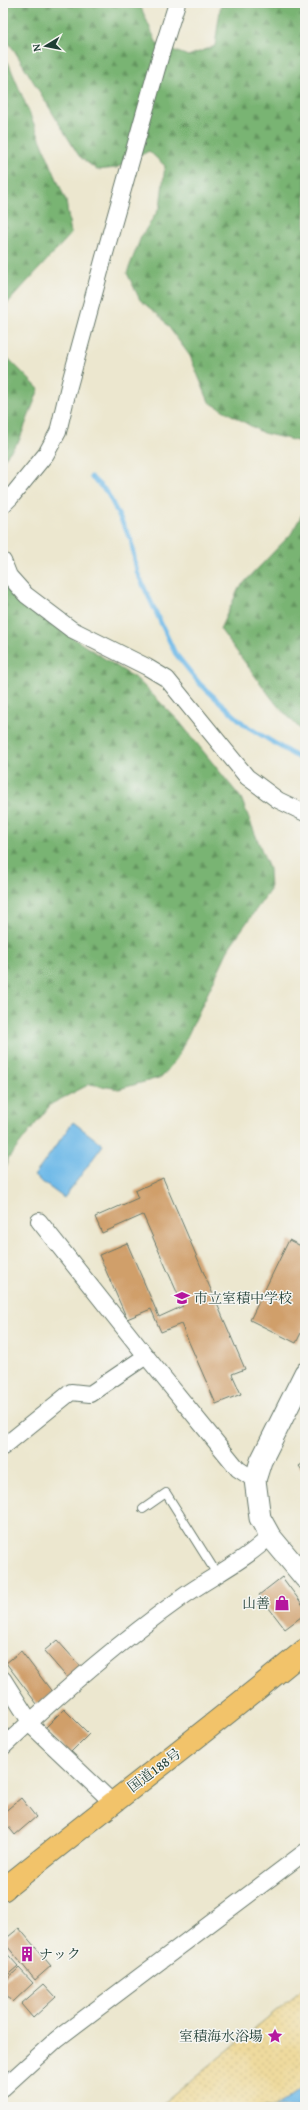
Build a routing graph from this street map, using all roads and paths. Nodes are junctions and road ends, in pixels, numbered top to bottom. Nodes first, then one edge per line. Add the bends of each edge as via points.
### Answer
1 (177, 3) edge
2 (3, 504) edge
3 (3, 561) edge
4 (305, 813) edge
5 (40, 1221) dead end
6 (146, 1356) junction
7 (305, 1373) edge
8 (3, 1447) edge
9 (255, 1480) junction
10 (143, 1509) dead end
11 (270, 1536) junction
12 (217, 1574) junction
13 (305, 1578) edge
14 (305, 1650) edge
15 (3, 1679) edge
16 (29, 1721) junction
17 (3, 1747) edge
18 (112, 1802) junction
19 (305, 1852) edge
20 (3, 1890) edge
21 (3, 2088) edge

1 - 2 street via 160,54 68,386 58,432 46,454
3 - 4 street via 9,576 26,595 71,629 147,667 167,680 247,777 278,800
5 - 6 street
6 - 8 street via 90,1394 71,1392
6 - 9 street via 238,1469
7 - 9 street via 261,1461
9 - 11 street via 260,1518
10 - 12 lane via 166,1493
11 - 12 street via 259,1547
11 - 13 street
12 - 16 street via 116,1648
14 - 18 highway, 国道188号 via 218,1722
15 - 16 street
16 - 17 street
16 - 18 street
18 - 20 highway, 国道188号
19 - 21 street via 57,2039

